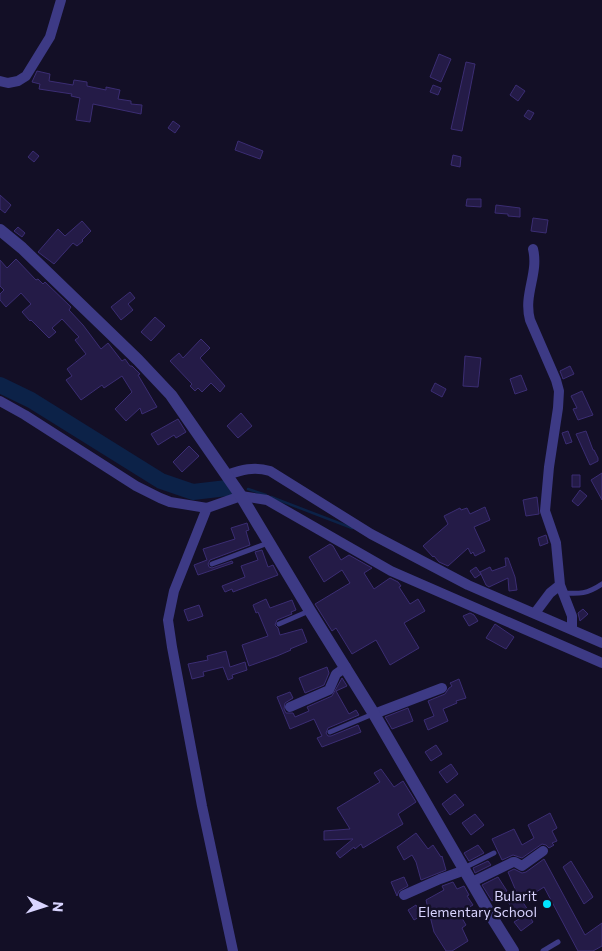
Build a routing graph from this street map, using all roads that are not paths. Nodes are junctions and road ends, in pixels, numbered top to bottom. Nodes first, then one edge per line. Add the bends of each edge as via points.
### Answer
1 (61, 0) edge
2 (0, 81) edge
3 (0, 230) edge
4 (533, 249) dead end
5 (0, 402) edge
6 (227, 475) junction
7 (241, 496) junction
8 (207, 508) junction
9 (269, 542) junction
10 (212, 564) dead end
11 (602, 584) edge
12 (561, 589) junction
13 (310, 611) junction
14 (535, 613) junction
15 (279, 624) dead end
16 (572, 629) junction
17 (602, 643) edge
18 (602, 663) edge
19 (346, 667) junction
20 (442, 688) dead end
21 (290, 707) dead end
22 (374, 714) junction
23 (330, 732) dead end
24 (543, 851) dead end
25 (494, 854) dead end
26 (465, 869) junction
27 (472, 882) junction
28 (404, 895) dead end
29 (558, 942) dead end
30 (233, 951) edge
31 (513, 951) edge
32 (543, 951) edge

1 - 2 street via 50,37 26,76 8,83
3 - 6 street via 157,378
4 - 12 street via 536,260 527,312 559,391 545,511 557,548
5 - 8 street via 136,486 170,502
6 - 7 street
6 - 14 street via 250,468 270,471 371,534 468,585
7 - 8 street
7 - 9 street
7 - 18 street via 267,500 391,571
8 - 30 street via 174,591 168,620
9 - 10 lane
9 - 13 street
11 - 12 lane via 583,594
12 - 14 street via 550,594
12 - 16 street via 572,616
13 - 15 lane
13 - 19 street
14 - 16 street
16 - 17 street
19 - 21 street via 336,674 330,690
19 - 22 street
20 - 22 street
22 - 23 lane
22 - 26 street
24 - 27 street via 522,866 513,862
25 - 26 lane
26 - 27 street
26 - 28 street
27 - 31 street
29 - 32 lane

